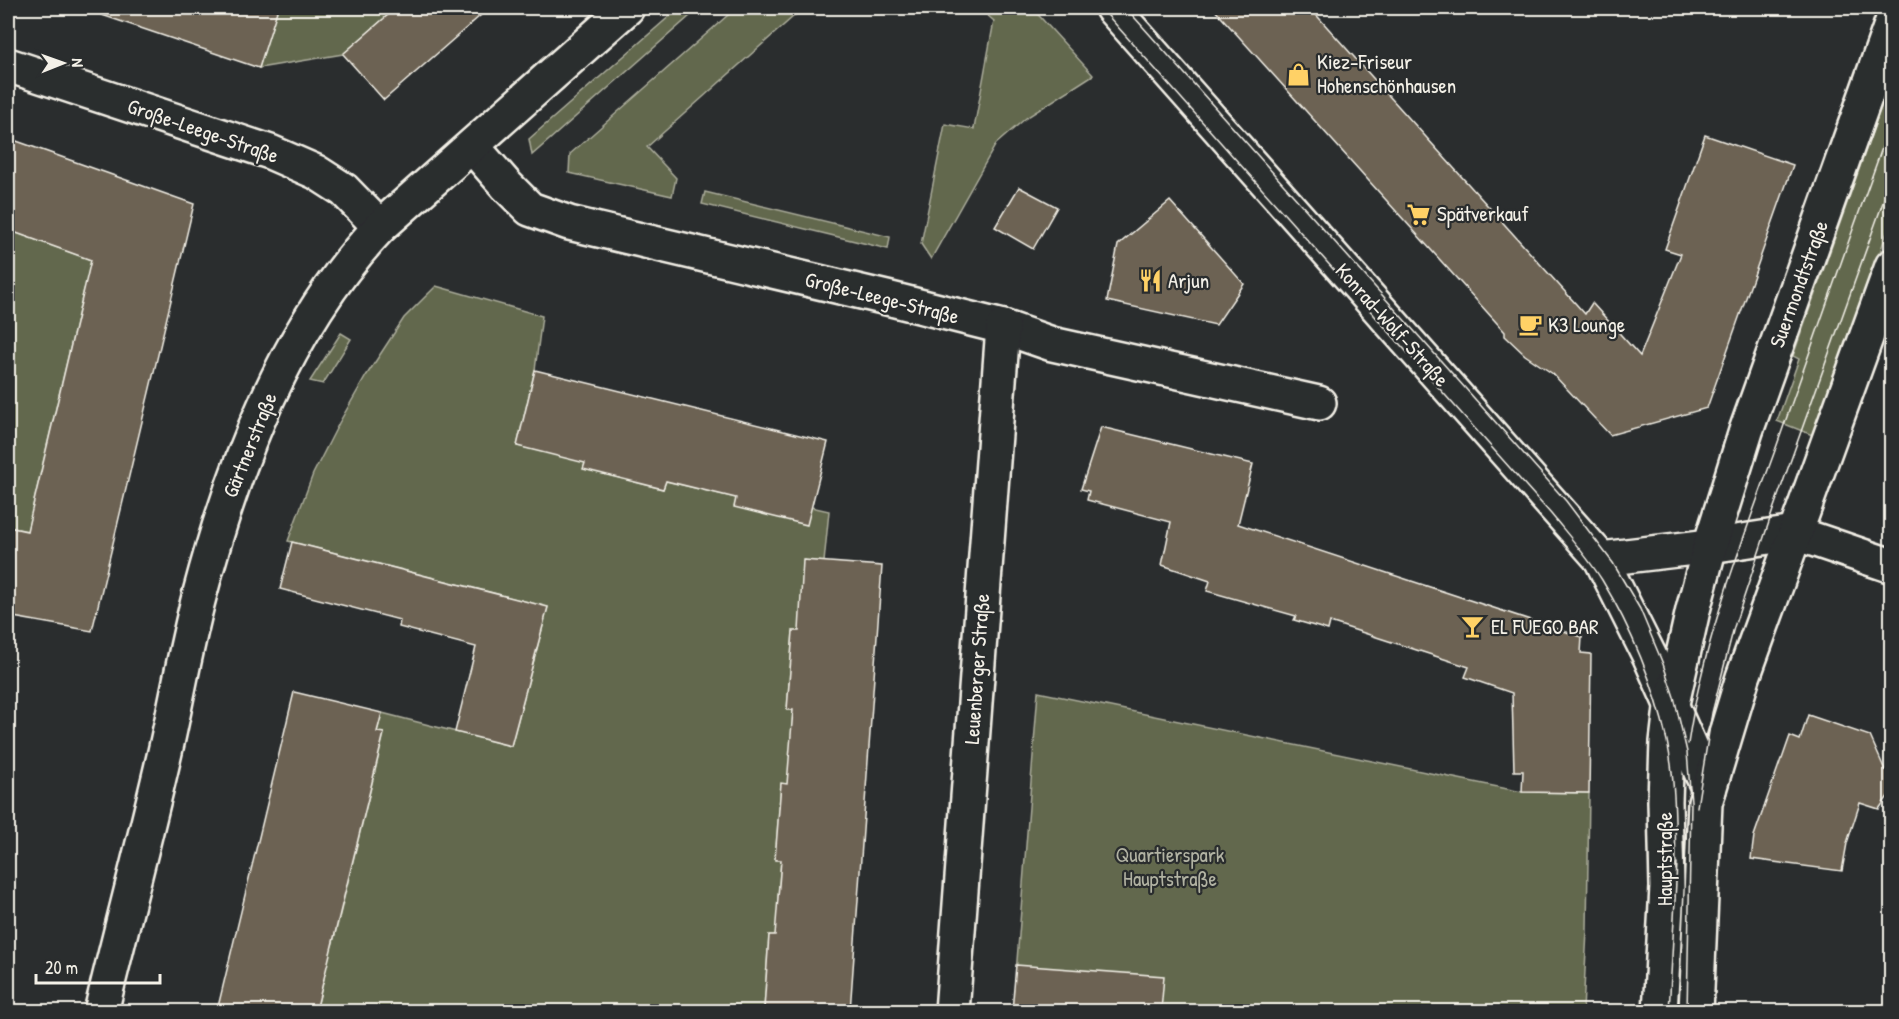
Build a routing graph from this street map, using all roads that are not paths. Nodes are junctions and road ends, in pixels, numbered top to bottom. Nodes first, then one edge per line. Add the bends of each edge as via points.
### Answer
1 (627, 8) edge
2 (1112, 8) edge
3 (1892, 22) edge
4 (8, 65) edge
5 (472, 146) junction
6 (380, 227) junction
7 (1892, 266) edge
8 (1003, 327) junction
9 (1319, 403) dead end
10 (1795, 533) junction
11 (1710, 546) junction
12 (1601, 559) junction
13 (1892, 566) edge
14 (1671, 708) junction
15 (1708, 790) junction
16 (101, 1011) edge
17 (952, 1011) edge
18 (1660, 1011) edge
19 (1696, 1011) edge

1 - 5 street, Gärtnerstraße
2 - 12 street, Konrad-Wolf-Straße
3 - 11 street, Suermondtstraße via 1746,431
4 - 6 street, Große-Leege-Straße via 270,152 316,172 344,190
5 - 6 street, Gärtnerstraße
5 - 8 street, Große-Leege-Straße via 530,208 570,223
6 - 16 street, Gärtnerstraße via 326,297 283,365 238,467 200,592
7 - 10 street
8 - 9 street, Große-Leege-Straße via 1052,344
8 - 17 street, Leuenberger Straße
10 - 11 street
10 - 13 street
10 - 15 street, Hauptstraße via 1743,677
11 - 12 street
11 - 14 street, Hauptstraße
12 - 14 street, Hauptstraße
14 - 15 street, Hauptstraße
14 - 18 street, Hauptstraße
15 - 19 street, Hauptstraße via 1702,835

